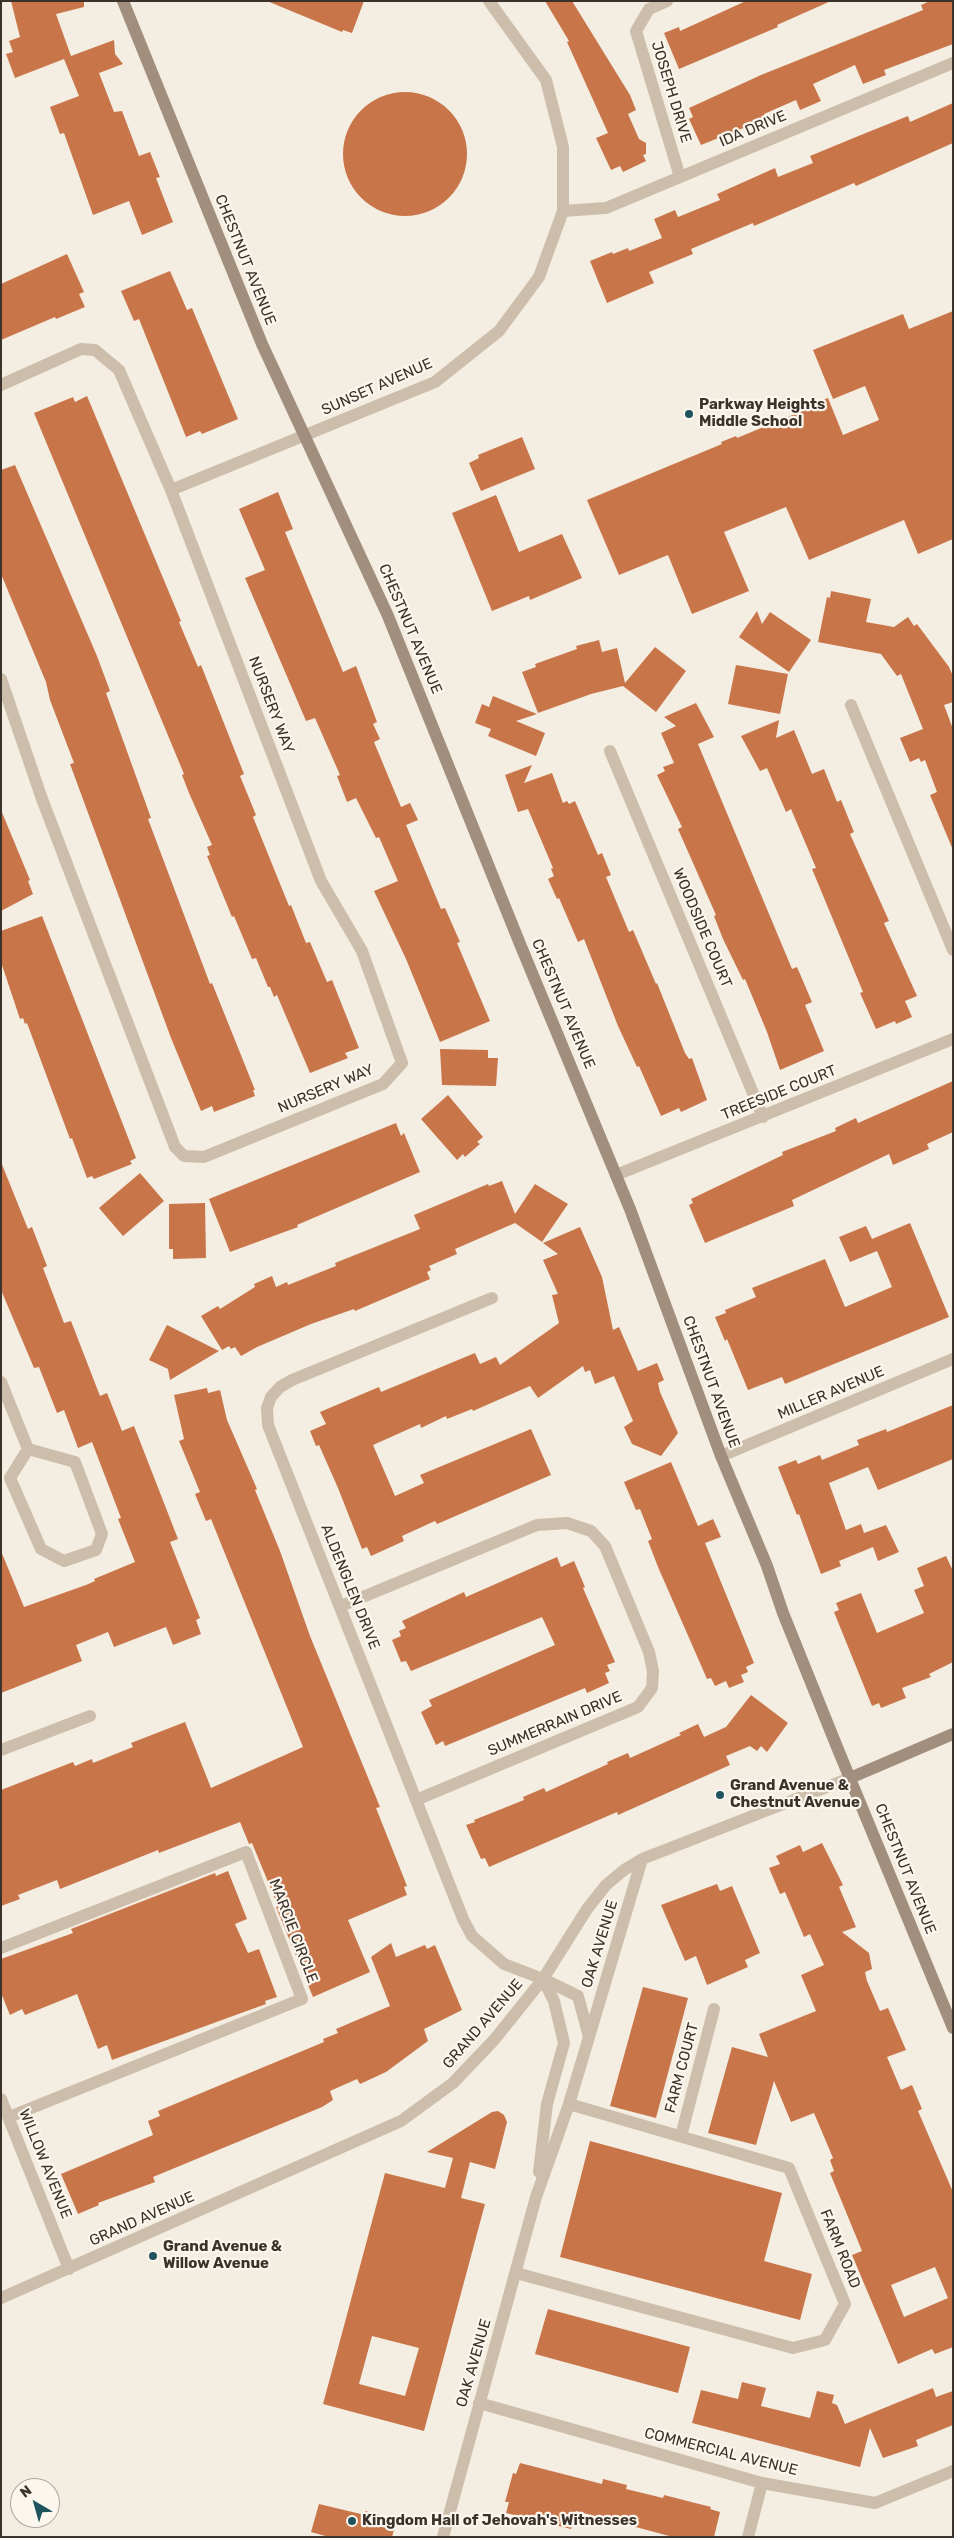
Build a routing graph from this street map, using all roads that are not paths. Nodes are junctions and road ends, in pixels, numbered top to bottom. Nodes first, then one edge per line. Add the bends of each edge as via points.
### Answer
1 (123, 1) edge
2 (489, 1) edge
3 (667, 1) edge
4 (953, 63) edge
5 (680, 177) junction
6 (563, 211) junction
7 (1, 385) edge
8 (306, 435) junction
9 (171, 490) junction
10 (1, 679) edge
11 (851, 705) dead end
12 (610, 751) dead end
13 (953, 950) edge
14 (953, 1039) edge
15 (763, 1117) junction
16 (616, 1175) junction
17 (492, 1298) dead end
18 (953, 1360) edge
19 (1, 1382) edge
20 (28, 1449) junction
21 (721, 1456) junction
22 (6, 1480) edge
23 (340, 1606) junction
24 (90, 1716) dead end
25 (953, 1734) edge
26 (1, 1750) edge
27 (850, 1778) junction
28 (416, 1800) junction
29 (642, 1860) junction
30 (1, 1948) edge
31 (543, 1979) junction
32 (714, 2009) dead end
33 (953, 2028) edge
34 (589, 2037) junction
35 (1, 2099) edge
36 (568, 2104) junction
37 (9, 2117) junction
38 (681, 2136) junction
39 (536, 2197) junction
40 (69, 2269) junction
41 (516, 2273) junction
42 (1, 2298) edge
43 (479, 2403) junction
44 (953, 2471) edge
45 (762, 2482) junction
46 (443, 2537) edge
47 (748, 2537) edge

1 - 8 main road, CHESTNUT AVENUE via 262,344
2 - 6 street, SUNSET AVENUE via 546,80 563,146
3 - 5 street, JOSEPH DRIVE via 649,9 636,31
4 - 5 street, IDA DRIVE
5 - 6 street, IDA DRIVE via 606,208
6 - 8 street, SUNSET AVENUE via 539,277 499,331 435,382
7 - 9 street, NURSERY WAY via 81,349 95,350 119,370
8 - 9 street
8 - 16 main road, CHESTNUT AVENUE via 388,616
9 - 10 street, NURSERY WAY via 321,881 362,951 402,1062 383,1084 204,1157 184,1156 175,1147 42,799
11 - 13 street
12 - 15 street, WOODSIDE COURT
14 - 15 street, TREESIDE COURT
15 - 16 street, TREESIDE COURT
16 - 21 main road, CHESTNUT AVENUE
17 - 23 street, ALDENGLEN DRIVE via 292,1380 271,1397 266,1408 268,1426
18 - 21 street, MILLER AVENUE
19 - 20 street
20 - 22 street
20 - 22 street via 75,1462 102,1534 96,1550 64,1561 41,1549
21 - 27 main road, CHESTNUT AVENUE
23 - 28 street, ALDENGLEN DRIVE
23 - 28 street, SUMMERRAIN DRIVE via 537,1524 567,1523 591,1531 605,1546 650,1652 652,1688 638,1707
24 - 26 street
25 - 27 main road, GRAND AVENUE
27 - 29 street, GRAND AVENUE
27 - 33 main road, CHESTNUT AVENUE
28 - 31 street, ALDENGLEN DRIVE via 472,1936 504,1964
29 - 31 street, GRAND AVENUE via 606,1886
29 - 34 street, OAK AVENUE
30 - 37 street, MARCIE CIRCLE via 246,1852 302,1999
31 - 34 street, OAK AVENUE via 578,1996
31 - 39 street, OAK AVENUE via 554,2001 564,2043 547,2104
31 - 40 street, GRAND AVENUE via 494,2040 453,2083 401,2121
32 - 38 street, FARM COURT
34 - 36 street, OAK AVENUE
35 - 37 street, WILLOW AVENUE
36 - 38 street, FARM ROAD
36 - 39 street, OAK AVENUE
37 - 40 street, WILLOW AVENUE
38 - 41 street, FARM ROAD via 789,2168 846,2304 825,2340 793,2348
39 - 41 street, OAK AVENUE
40 - 42 street, GRAND AVENUE
41 - 43 street, OAK AVENUE
43 - 45 street, COMMERCIAL AVENUE
43 - 46 street, OAK AVENUE
44 - 45 street, COMMERCIAL AVENUE via 875,2503
45 - 47 street

